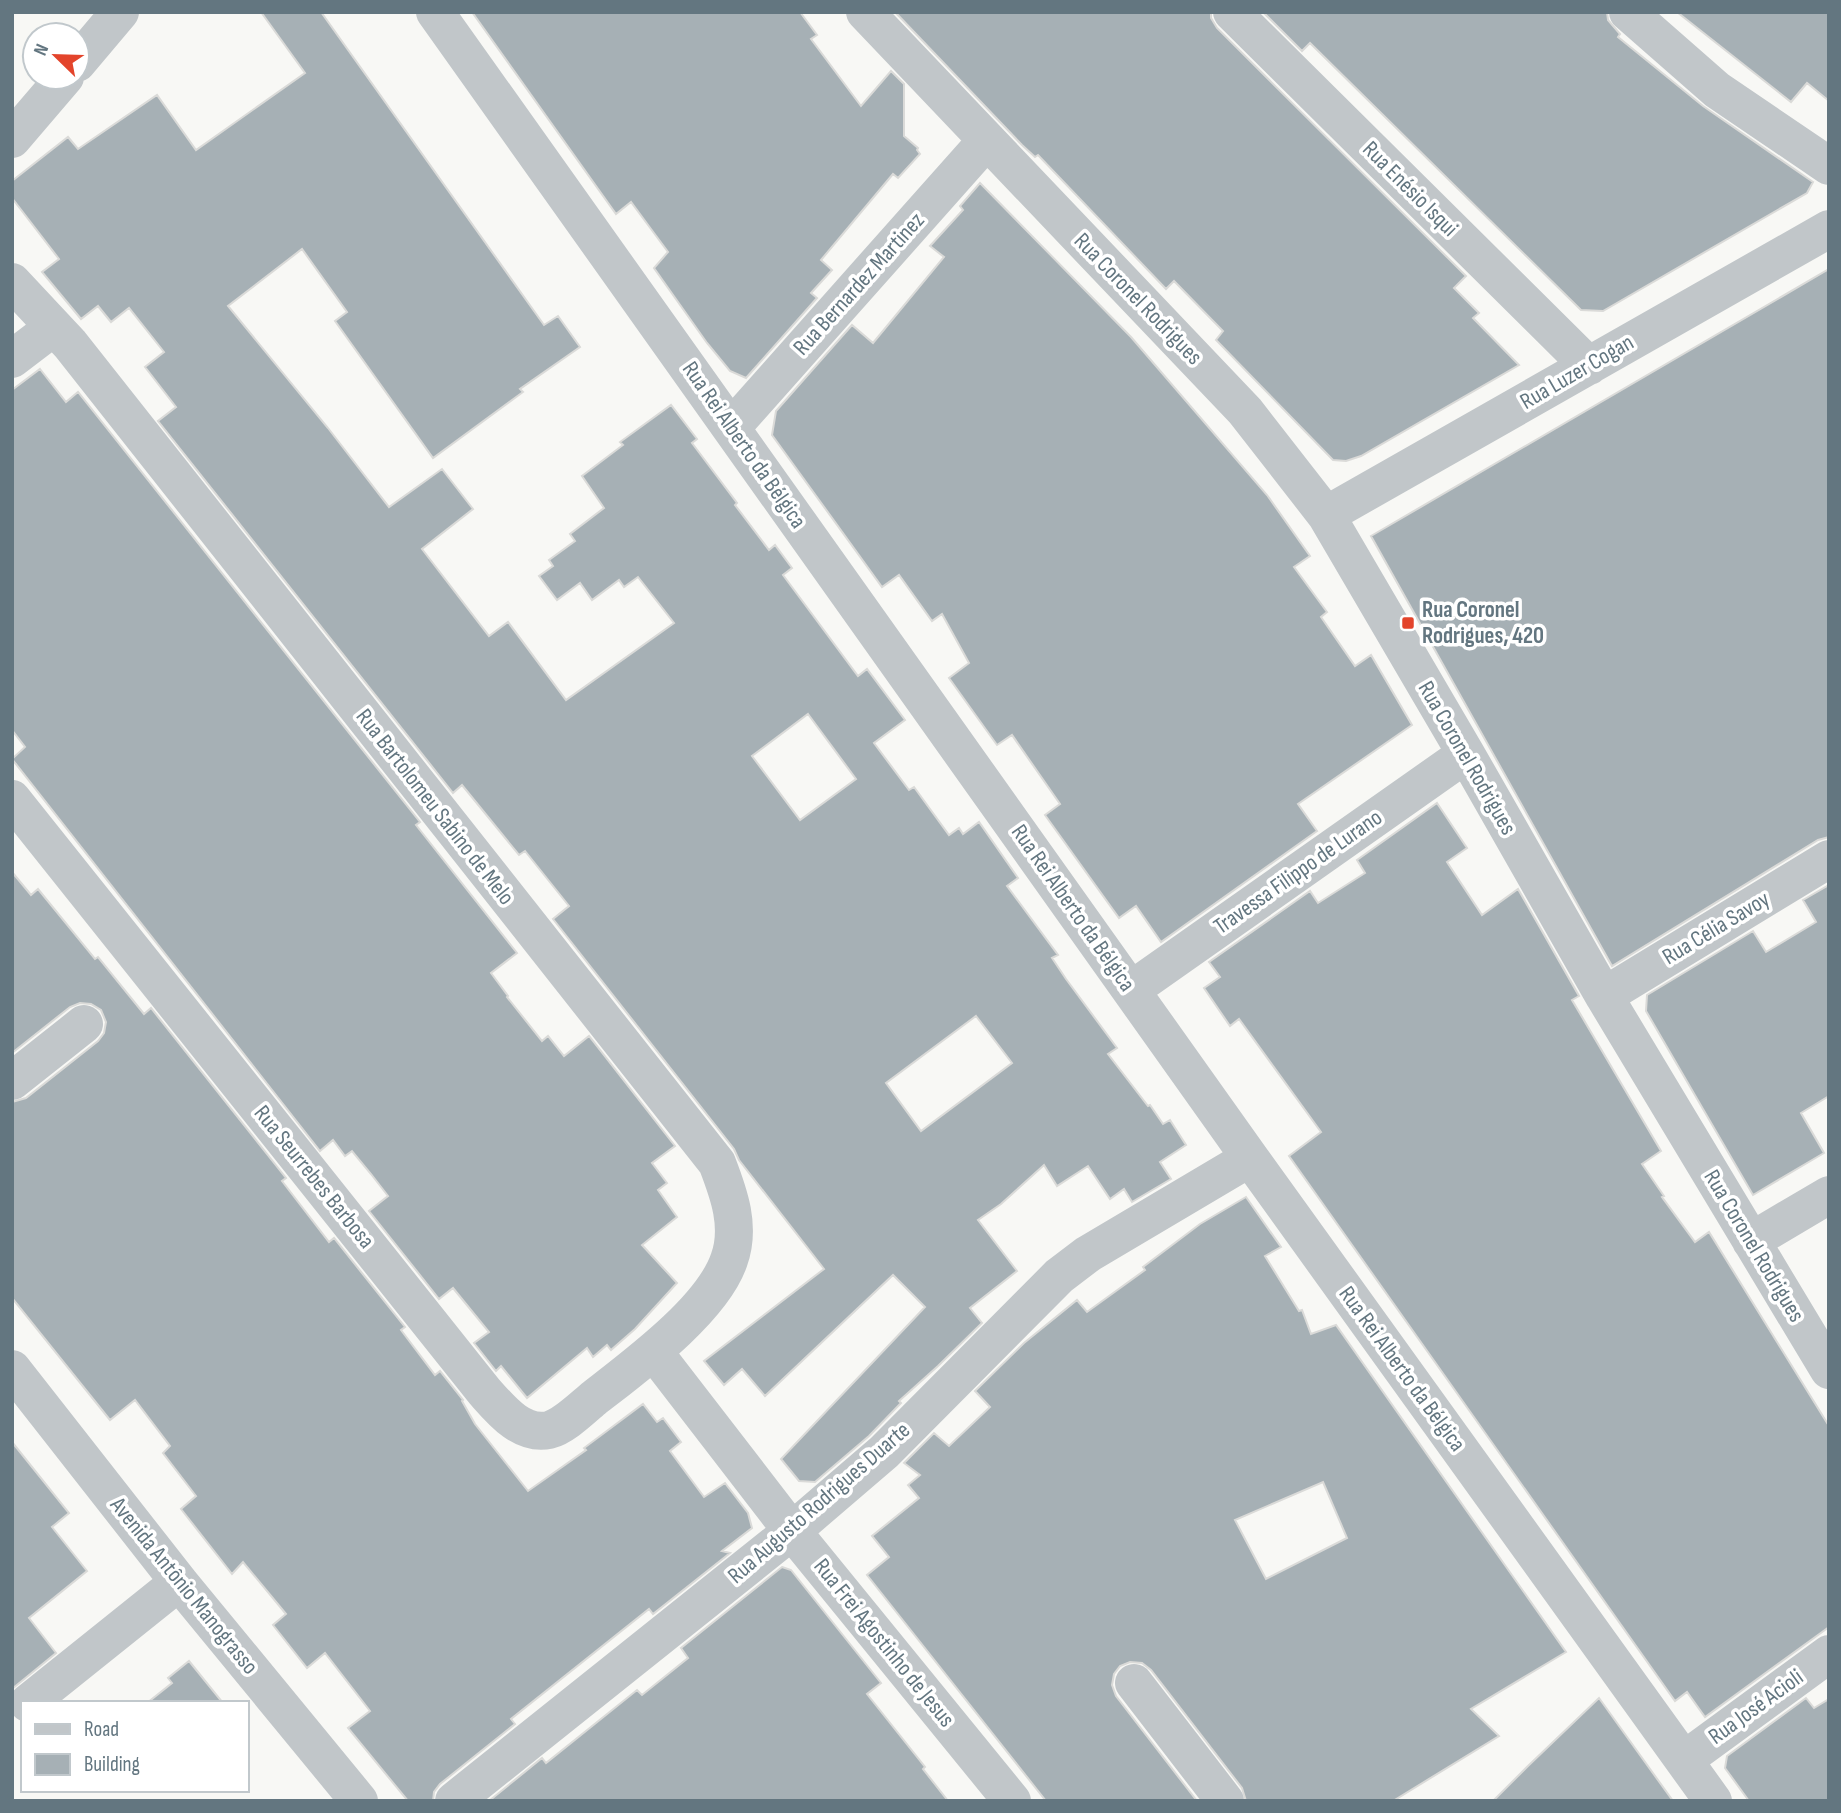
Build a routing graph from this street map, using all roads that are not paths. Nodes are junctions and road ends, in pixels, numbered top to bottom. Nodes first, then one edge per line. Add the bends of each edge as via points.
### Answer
1 (120, 12) edge
2 (435, 12) edge
3 (864, 12) edge
4 (1232, 12) edge
5 (1628, 12) edge
6 (91, 46) edge
7 (53, 91) edge
8 (12, 139) edge
9 (986, 140) junction
10 (1829, 166) edge
11 (1829, 229) edge
12 (12, 282) edge
13 (54, 327) junction
14 (12, 359) edge
15 (1589, 366) junction
16 (732, 427) junction
17 (1326, 515) junction
18 (1466, 754) junction
19 (12, 799) edge
20 (1829, 859) edge
21 (1131, 990) junction
22 (1604, 996) junction
23 (84, 1024) dead end
24 (12, 1081) edge
25 (1250, 1158) junction
26 (1829, 1195) edge
27 (1751, 1241) junction
28 (654, 1352) junction
29 (12, 1369) edge
30 (1829, 1370) edge
31 (792, 1531) junction
32 (179, 1582) junction
33 (1829, 1654) edge
34 (1134, 1683) dead end
35 (30, 1701) edge
36 (1684, 1760) junction
37 (359, 1801) edge
38 (454, 1801) edge
39 (1012, 1801) edge
40 (1225, 1801) edge
41 (1713, 1801) edge

1 - 6 street
2 - 16 street, Rua Rei Alberto da Bélgica
3 - 9 street, Rua Coronel Rodrigues
4 - 15 street, Rua Enésio Isqui
5 - 10 street via 1717,90
7 - 8 street
9 - 16 street, Rua Bernardez Martinez
9 - 17 street, Rua Coronel Rodrigues via 1245,411
11 - 15 street, Rua Luzer Cogan
12 - 13 street, Rua Bartolomeu Sabino de Melo
13 - 14 street
13 - 28 street, Rua Bartolomeu Sabino de Melo via 717,1163 735,1228 730,1260 714,1290
15 - 17 street, Rua Luzer Cogan
16 - 21 street, Rua Rei Alberto da Bélgica
17 - 18 street, Rua Coronel Rodrigues
18 - 21 street, Travessa Filippo de Lurano
18 - 22 street, Rua Coronel Rodrigues
19 - 28 street, Rua Seurrebes Barbosa via 502,1412 533,1430 550,1430
20 - 22 street, Rua Célia Savoy
21 - 25 street, Rua Rei Alberto da Bélgica
22 - 27 street, Rua Coronel Rodrigues
23 - 24 street
25 - 31 street, Rua Augusto Rodrigues Duarte via 1059,1276 884,1452
25 - 36 street, Rua Rei Alberto da Bélgica
26 - 27 street
27 - 30 street, Rua Coronel Rodrigues
28 - 31 street, Rua Frei Agostinho de Jesus
29 - 32 street, Avenida Antônio Manograsso
31 - 38 street, Rua Augusto Rodrigues Duarte
31 - 39 street, Rua Frei Agostinho de Jesus
32 - 35 street
32 - 37 street, Avenida Antônio Manograsso
33 - 36 street, Rua José Acioli
34 - 40 street
36 - 41 street, Rua Rei Alberto da Bélgica

